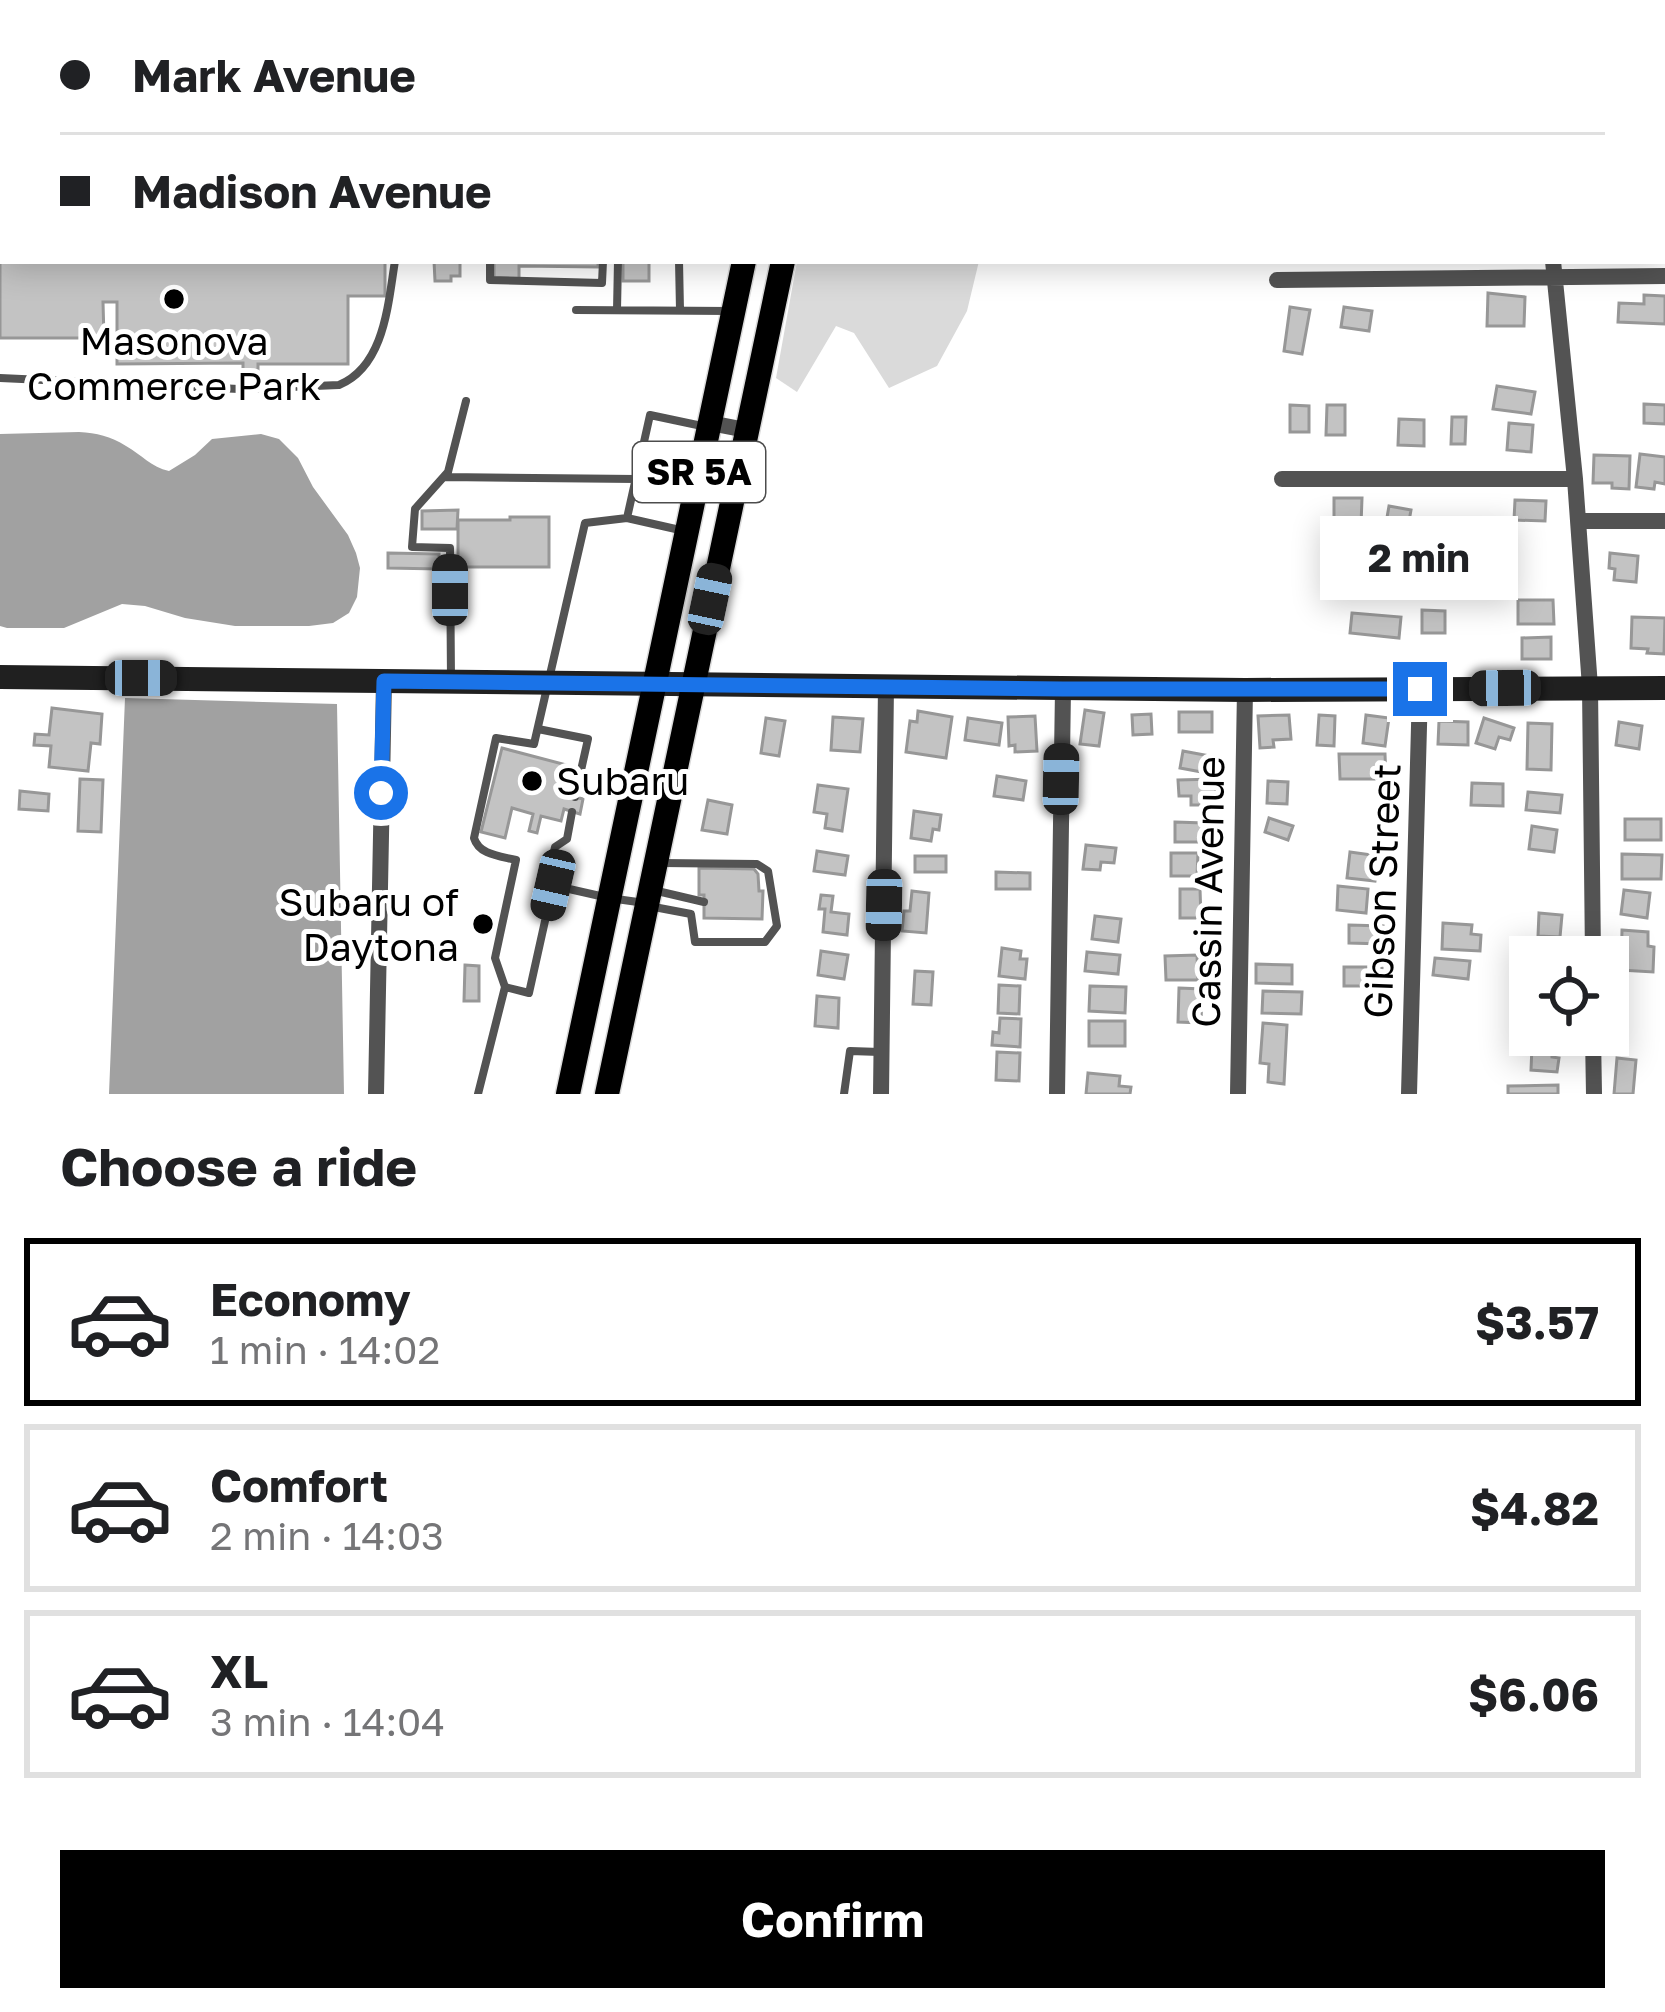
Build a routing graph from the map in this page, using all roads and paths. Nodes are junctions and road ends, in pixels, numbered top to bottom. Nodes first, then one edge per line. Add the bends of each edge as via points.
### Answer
1 (395, 264) edge
2 (490, 264) edge
3 (603, 264) edge
4 (618, 264) edge
5 (679, 264) edge
6 (743, 264) edge
7 (781, 264) edge
8 (1553, 270) edge
9 (1665, 277) edge
10 (1277, 280) dead end
11 (576, 310) dead end
12 (617, 310) junction
13 (680, 310) junction
14 (733, 311) junction
15 (0, 378) edge
16 (466, 401) dead end
17 (709, 426) junction
18 (746, 430) junction
19 (443, 477) junction
20 (636, 478) junction
21 (1282, 479) dead end
22 (1575, 479) junction
23 (627, 518) junction
24 (1578, 521) junction
25 (1665, 521) edge
26 (687, 531) junction
27 (0, 676) edge
28 (384, 681) junction
29 (451, 681) junction
30 (548, 682) junction
31 (655, 683) junction
32 (692, 684) junction
33 (886, 686) junction
34 (1590, 687) junction
35 (1665, 688) edge
36 (1063, 689) junction
37 (1420, 689) junction
38 (1245, 690) junction
39 (538, 729) junction
40 (575, 797) dead end
41 (572, 812) dead end
42 (655, 863) junction
43 (550, 884) junction
44 (608, 898) junction
45 (648, 900) junction
46 (704, 902) dead end
47 (1593, 936) edge
48 (505, 987) junction
49 (882, 1052) junction
50 (1593, 1056) edge
51 (573, 1065) junction
52 (376, 1094) edge
53 (478, 1094) edge
54 (568, 1094) edge
55 (579, 1094) edge
56 (608, 1094) edge
57 (844, 1094) edge
58 (881, 1094) edge
59 (1057, 1094) edge
60 (1238, 1094) edge
61 (1409, 1094) edge
62 (1594, 1094) edge

1 - 15 lane via 374,351 339,385 239,389
2 - 3 lane via 490,280 602,283
4 - 12 lane
5 - 13 lane
6 - 14 main road, SR 5A
7 - 18 main road, SR 5A
8 - 9 street
8 - 10 street
8 - 22 street
11 - 12 lane
12 - 13 lane
13 - 14 lane
14 - 17 main road, SR 5A
16 - 19 lane
17 - 18 street
17 - 20 lane via 650,415
17 - 26 main road, SR 5A
18 - 32 main road, SR 5A
19 - 20 lane
19 - 29 lane via 415,509 412,547 450,548
20 - 23 lane
21 - 22 street
22 - 24 street
23 - 26 lane
23 - 30 lane via 585,524
24 - 25 street
24 - 34 street
26 - 31 main road, SR 5A
27 - 28 street
28 - 29 street
28 - 52 street
29 - 30 street
30 - 31 street
30 - 39 lane
31 - 32 street
31 - 44 main road, SR 5A
32 - 33 street
32 - 42 main road, SR 5A
33 - 36 street
33 - 49 street
34 - 35 street
34 - 37 street
34 - 47 street
36 - 38 street
36 - 59 street
37 - 38 street
37 - 61 street, Gibson Street
38 - 60 street, Cassin Avenue
39 - 40 lane via 588,739
39 - 48 lane via 534,744 496,738 474,838 483,851 516,860 495,958
41 - 43 lane via 567,839 555,847
42 - 45 main road, SR 5A
42 - 45 lane via 758,864 769,871 777,926 765,942 695,942 692,914
43 - 44 lane
43 - 48 lane via 529,993
44 - 45 lane
44 - 51 main road, SR 5A
45 - 46 lane
45 - 56 main road, SR 5A
48 - 53 lane
49 - 57 lane via 850,1051
49 - 58 street
50 - 62 street
51 - 54 main road, SR 5A
51 - 55 main road

